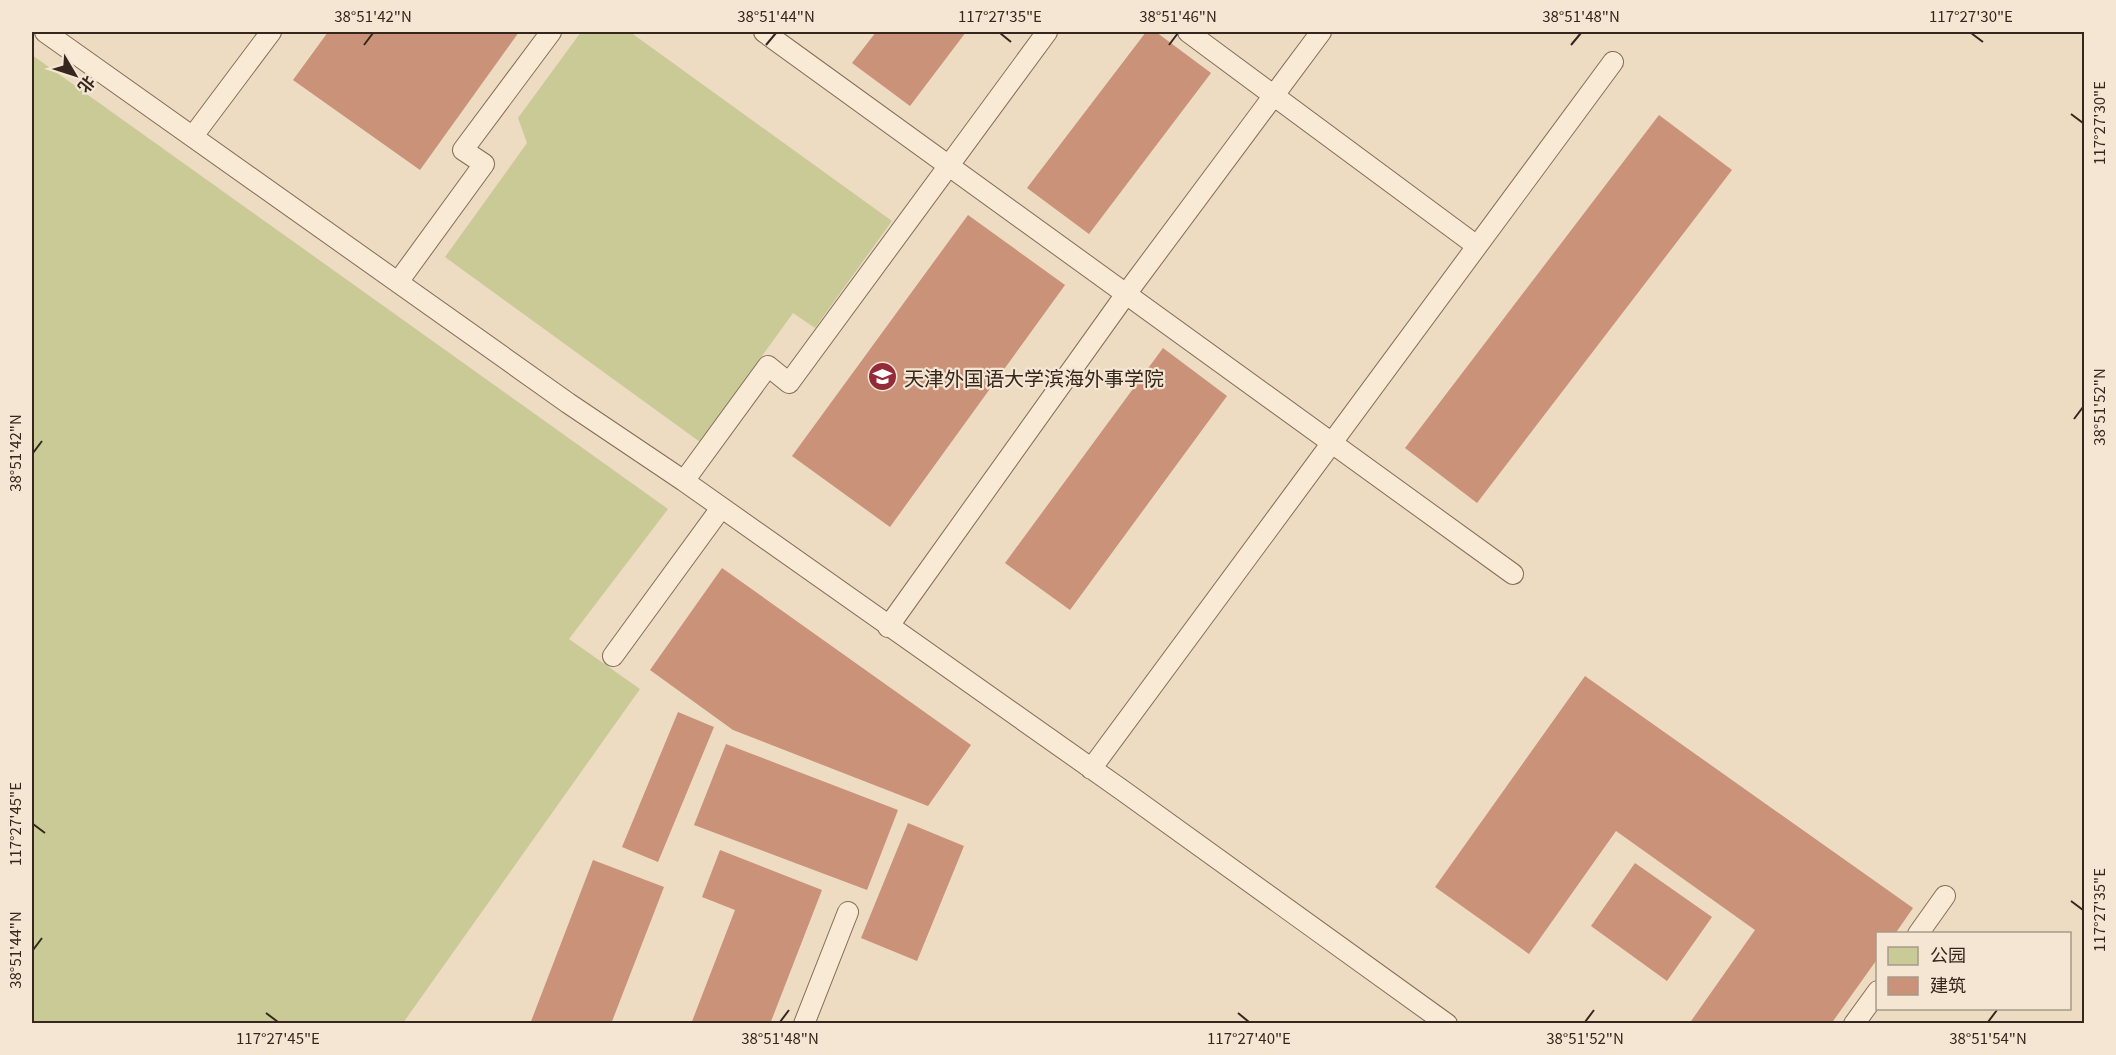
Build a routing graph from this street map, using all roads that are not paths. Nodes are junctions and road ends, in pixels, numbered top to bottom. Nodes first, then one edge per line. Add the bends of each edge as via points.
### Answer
1 (45, 32) edge
2 (271, 32) edge
3 (551, 32) edge
4 (1047, 32) edge
5 (1188, 32) edge
6 (1321, 32) edge
7 (769, 33) edge
8 (1613, 62) dead end
9 (1274, 94) junction
10 (193, 136) junction
11 (949, 165) junction
12 (1477, 246) junction
13 (398, 282) junction
14 (1126, 294) junction
15 (1332, 443) junction
16 (684, 481) junction
17 (721, 508) junction
18 (1513, 574) dead end
19 (888, 627) junction
20 (613, 656) dead end
21 (1091, 769) junction
22 (1945, 896) dead end
23 (848, 912) dead end
24 (1919, 932) edge
25 (1876, 994) edge
26 (804, 1023) edge
27 (1447, 1023) edge
28 (1854, 1023) edge

1 - 10 lane
2 - 10 lane
3 - 13 lane via 463,150 484,164
4 - 11 lane
5 - 9 lane
6 - 9 lane
7 - 11 lane
8 - 12 lane
9 - 12 lane
9 - 14 lane
10 - 13 lane
11 - 14 lane
11 - 16 lane via 789,383 768,366
12 - 15 lane
13 - 16 lane
14 - 15 lane
14 - 19 lane
15 - 18 lane
15 - 21 lane
16 - 17 lane
17 - 19 lane
17 - 20 lane
19 - 21 lane
21 - 27 lane
22 - 24 lane
23 - 26 lane
25 - 28 lane

